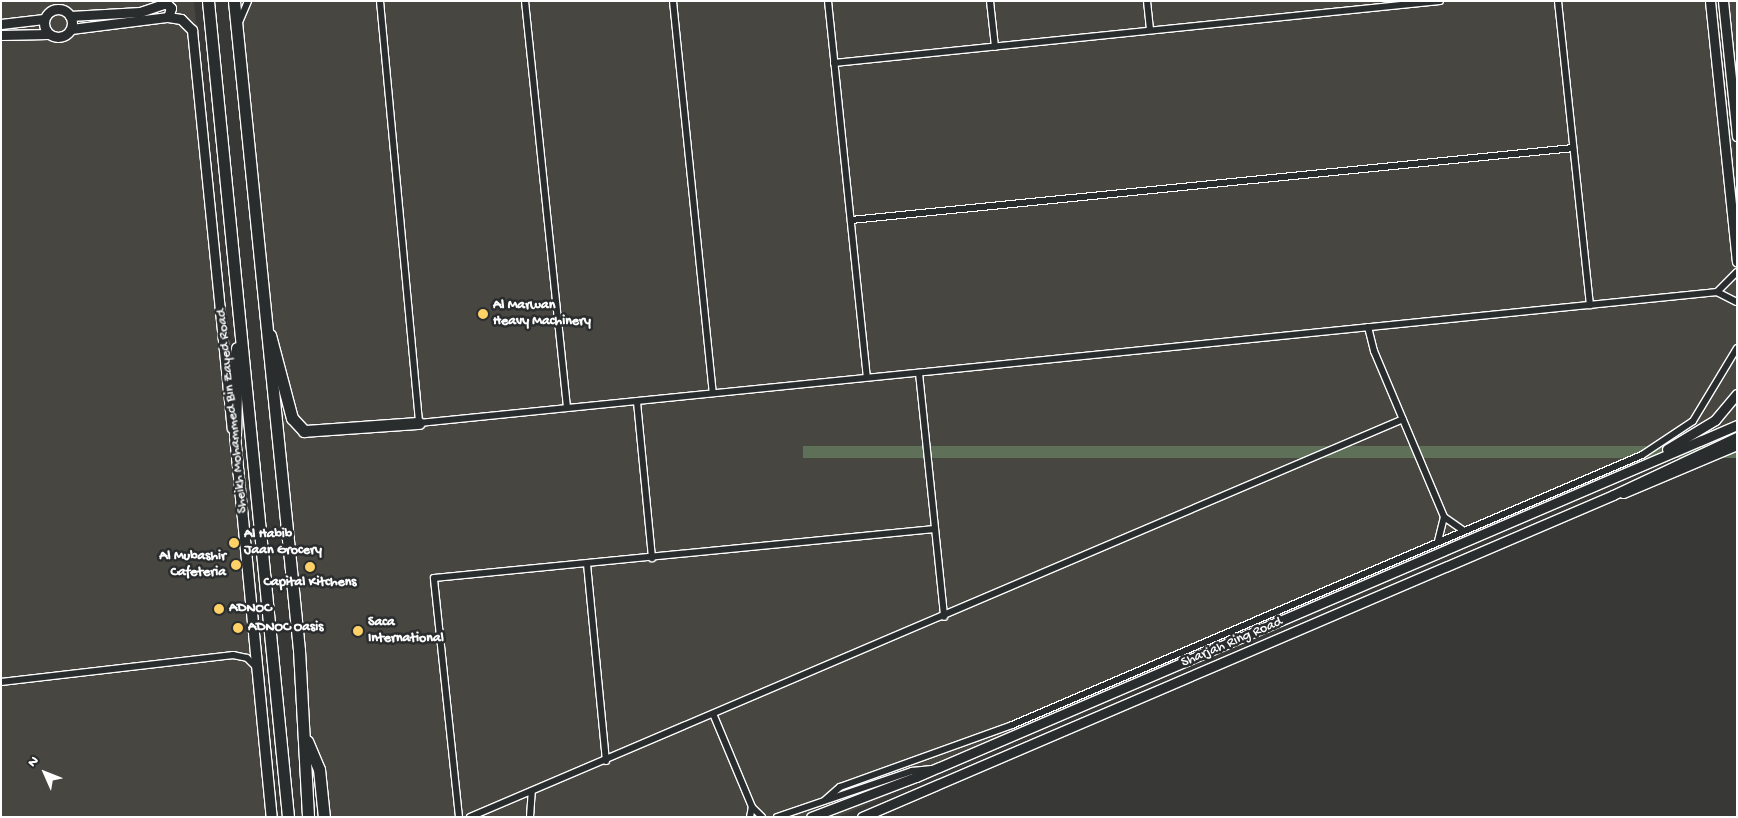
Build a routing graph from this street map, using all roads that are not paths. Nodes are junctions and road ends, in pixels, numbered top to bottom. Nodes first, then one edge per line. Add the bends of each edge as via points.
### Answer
1 (208, 1) edge
2 (234, 1) edge
3 (248, 1) edge
4 (380, 1) edge
5 (525, 1) edge
6 (673, 1) edge
7 (828, 1) edge
8 (990, 1) edge
9 (1147, 1) edge
10 (1440, 1) edge
11 (1558, 1) edge
12 (1710, 1) edge
13 (1723, 1) edge
14 (70, 16) junction
15 (168, 17) junction
16 (44, 19) junction
17 (1, 24) edge
18 (236, 28) junction
19 (71, 29) junction
20 (1150, 30) junction
21 (48, 34) junction
22 (1, 35) edge
23 (995, 46) junction
24 (834, 63) junction
25 (1737, 136) edge
26 (1573, 148) junction
27 (851, 220) junction
28 (1737, 262) edge
29 (1737, 272) edge
30 (1718, 292) junction
31 (1737, 302) edge
32 (1590, 305) junction
33 (1368, 326) junction
34 (266, 329) junction
35 (240, 334) junction
36 (1737, 348) edge
37 (918, 372) junction
38 (867, 376) junction
39 (713, 393) junction
40 (1737, 394) edge
41 (637, 402) junction
42 (567, 407) junction
43 (1403, 418) junction
44 (419, 423) junction
45 (1737, 425) edge
46 (235, 436) junction
47 (1737, 437) edge
48 (1737, 445) edge
49 (1607, 482) junction
50 (1613, 495) junction
51 (1444, 517) junction
52 (935, 529) junction
53 (1464, 531) junction
54 (1437, 543) junction
55 (652, 558) junction
56 (587, 564) junction
57 (944, 617) junction
58 (258, 668) junction
59 (1, 682) edge
60 (714, 716) junction
61 (304, 735) junction
62 (606, 762) junction
63 (932, 768) junction
64 (532, 791) junction
65 (825, 800) junction
66 (752, 807) junction
67 (272, 817) edge
68 (288, 817) edge
69 (308, 817) edge
70 (324, 817) edge
71 (458, 817) edge
72 (470, 817) edge
73 (530, 817) edge
74 (750, 817) edge
75 (762, 817) edge
76 (778, 817) edge
77 (812, 817) edge
78 (862, 817) edge

1 - 35 highway, Sheikh Mohammed Bin Zayed Road
2 - 18 highway
3 - 18 street
4 - 44 street
5 - 42 street
6 - 39 street
7 - 24 street
8 - 23 street
9 - 20 street
10 - 20 street
11 - 26 street
12 - 28 street
13 - 25 street
14 - 15 street via 140,12 166,3 171,8
14 - 16 street via 58,9
14 - 19 street
15 - 19 street
15 - 46 street via 185,21 193,34 229,410
16 - 17 street
16 - 21 street
18 - 34 highway
19 - 21 street via 58,38
20 - 23 street
21 - 22 street
23 - 24 street
24 - 27 street
26 - 27 street
26 - 32 street
27 - 38 street
29 - 30 street
30 - 31 street
30 - 32 street
32 - 33 street
33 - 37 street
33 - 43 street via 1374,351
34 - 44 highway via 277,349 292,418 304,431
34 - 61 highway
35 - 46 highway via 234,373
35 - 68 highway, Sheikh Mohammed Bin Zayed Road
36 - 53 street via 1700,411 1674,437
37 - 38 street
37 - 52 street
38 - 39 street
39 - 41 street
40 - 49 street via 1723,413 1704,428
41 - 42 street
41 - 55 street
42 - 44 street
43 - 51 street
43 - 57 street
45 - 49 street
46 - 58 main road
47 - 50 street
48 - 50 street
49 - 63 street
50 - 78 street, Sharjah Ring Road
51 - 53 street
51 - 54 street via 1444,531
52 - 55 street
52 - 57 street
53 - 54 street
54 - 65 street via 1012,724 840,787
55 - 56 street
56 - 62 street
56 - 71 street via 434,578
57 - 60 street
58 - 59 street via 247,658 233,655
58 - 67 main road
60 - 62 street
60 - 66 street
61 - 69 highway
61 - 70 highway via 319,769
62 - 64 street
63 - 65 street via 912,770
63 - 77 street
64 - 72 street
64 - 73 street
65 - 76 street
66 - 74 street
66 - 75 street

